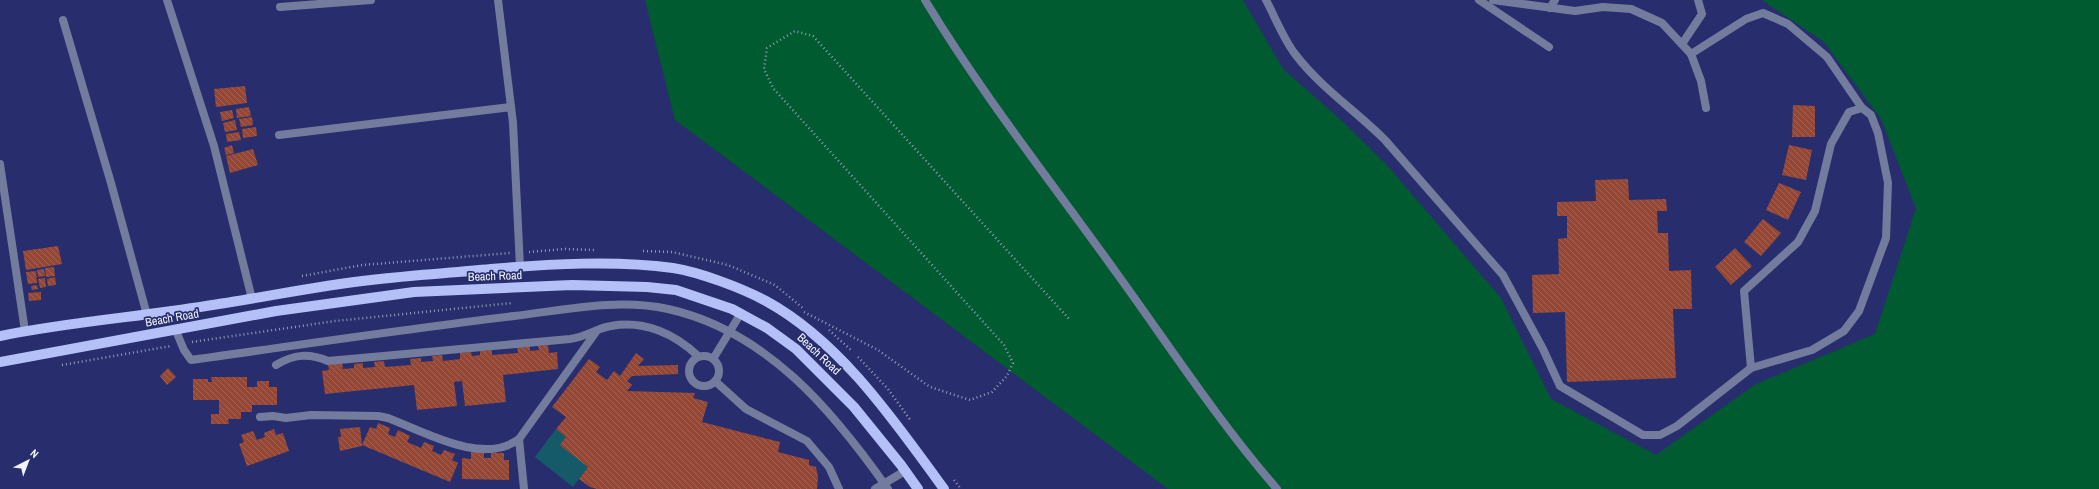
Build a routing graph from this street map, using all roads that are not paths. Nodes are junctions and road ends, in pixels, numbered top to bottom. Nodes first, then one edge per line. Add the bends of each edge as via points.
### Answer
1 (167, 0) edge
2 (371, 0) edge
3 (498, 0) edge
4 (925, 0) edge
5 (1266, 0) edge
6 (1479, 0) edge
7 (1493, 0) edge
8 (1555, 0) edge
9 (1698, 0) edge
10 (280, 7) dead end
11 (1550, 8) junction
12 (63, 20) dead end
13 (1682, 44) junction
14 (1549, 47) dead end
15 (1691, 54) junction
16 (511, 107) junction
17 (1706, 108) dead end
18 (1862, 108) junction
19 (279, 135) dead end
20 (0, 164) edge
21 (520, 267) junction
22 (252, 299) junction
23 (741, 314) junction
24 (147, 315) junction
25 (25, 331) junction
26 (176, 331) junction
27 (597, 332) junction
28 (730, 333) junction
29 (0, 336) edge
30 (698, 356) junction
31 (713, 359) junction
32 (0, 362) edge
33 (276, 365) dead end
34 (1751, 368) junction
35 (715, 381) junction
36 (260, 417) dead end
37 (519, 439) junction
38 (905, 471) junction
39 (886, 486) edge
40 (524, 489) edge
41 (839, 489) edge
42 (875, 489) edge
43 (918, 489) edge
44 (944, 489) edge
45 (1277, 489) edge

1 - 22 street via 214,146
2 - 10 street
3 - 16 street
4 - 45 street via 993,101 1174,355 1256,465
5 - 34 street via 1294,53 1331,94 1365,120 1385,140 1503,275 1560,386 1643,435 1660,435 1677,426
6 - 14 street
7 - 11 street
8 - 11 street
9 - 13 street via 1702,14
11 - 13 street via 1575,11 1603,7 1631,9 1662,23
12 - 24 street
13 - 15 street
15 - 17 street via 1701,81
15 - 18 street via 1746,18 1763,13 1788,24 1827,57
16 - 19 street
16 - 21 street
18 - 34 street via 1849,112 1831,144 1814,211 1798,242 1744,291
18 - 34 street via 1871,115 1878,133 1888,183 1886,238 1859,311 1844,331 1812,350
20 - 25 street
21 - 22 main road via 371,280
21 - 44 main road via 581,264 676,268 766,301 804,327 845,364 894,422
22 - 24 main road
23 - 26 main road, Beach Road via 676,290 572,285 414,292 276,311
23 - 28 street
23 - 38 main road, Beach Road via 767,328 816,366 859,412
24 - 25 main road
25 - 29 main road
26 - 28 street via 191,360 462,322 620,304 669,309
26 - 32 main road, Beach Road
27 - 30 street via 610,326 652,328 676,337
27 - 33 street via 570,339 328,361 317,356 300,355
27 - 37 street
28 - 31 street
28 - 39 street via 775,362 805,386 838,422
30 - 31 street
30 - 35 street via 689,367 692,382 706,386
31 - 35 street via 719,367
35 - 41 street via 746,409 808,441 829,466
36 - 37 street via 378,416 454,444 481,449 511,444
37 - 40 street
38 - 39 street
38 - 43 main road, Beach Road
39 - 42 street

